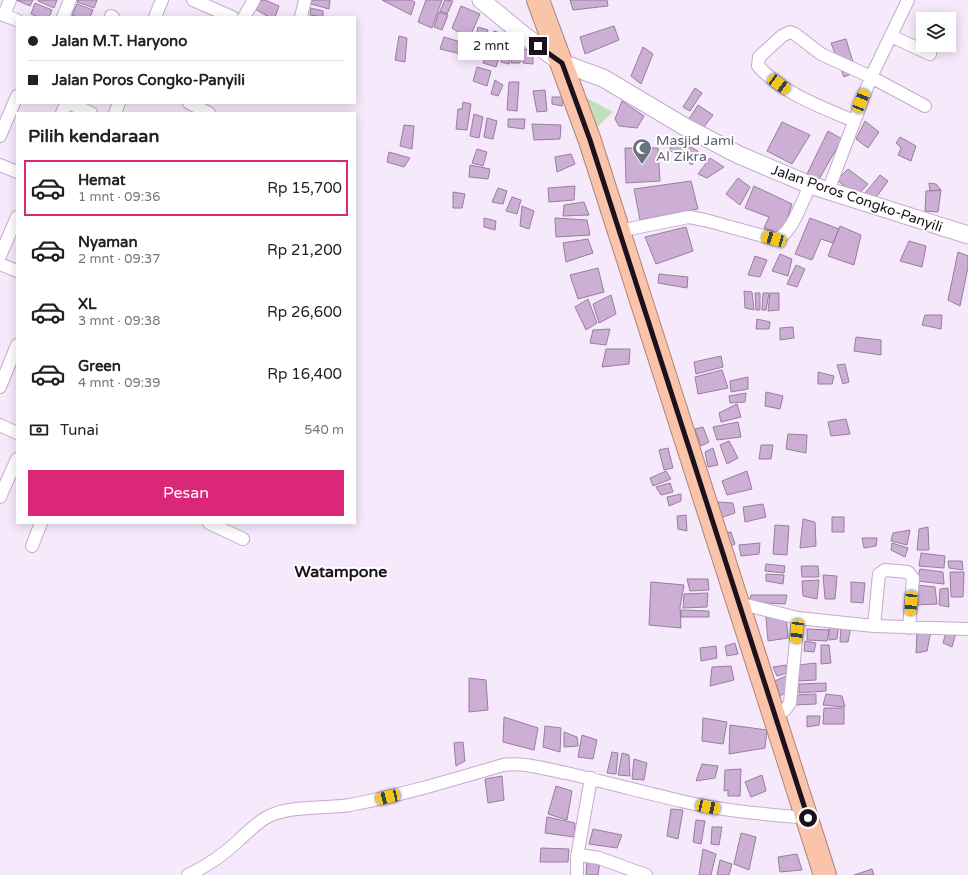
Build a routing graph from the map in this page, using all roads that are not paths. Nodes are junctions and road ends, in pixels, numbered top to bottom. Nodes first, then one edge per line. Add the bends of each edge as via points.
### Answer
1 (10, 0) edge
2 (70, 0) edge
3 (162, 0) edge
4 (193, 0) edge
5 (254, 0) edge
6 (305, 0) edge
7 (481, 0) edge
8 (538, 0) edge
9 (908, 0) edge
10 (2, 15) edge
11 (63, 16) edge
12 (155, 16) edge
13 (230, 16) edge
14 (245, 16) edge
15 (300, 16) edge
16 (16, 20) edge
17 (891, 36) junction
18 (930, 54) dead end
19 (562, 63) junction
20 (871, 77) junction
21 (16, 98) edge
22 (70, 104) edge
23 (191, 104) edge
24 (925, 106) dead end
25 (89, 112) edge
26 (207, 112) edge
27 (854, 121) junction
28 (0, 136) edge
29 (0, 165) edge
30 (16, 172) edge
31 (810, 185) junction
32 (828, 191) junction
33 (16, 220) edge
34 (619, 231) junction
35 (968, 235) edge
36 (0, 256) edge
37 (0, 264) edge
38 (16, 271) edge
39 (16, 347) edge
40 (0, 387) edge
41 (0, 426) edge
42 (16, 433) edge
43 (16, 461) edge
44 (0, 496) edge
45 (41, 524) edge
46 (211, 524) edge
47 (243, 539) dead end
48 (32, 546) dead end
49 (738, 603) junction
50 (798, 618) junction
51 (874, 626) junction
52 (909, 628) junction
53 (968, 629) edge
54 (774, 714) junction
55 (590, 778) junction
56 (808, 818) junction
57 (579, 855) junction
58 (188, 875) edge
59 (578, 875) edge
60 (646, 875) edge
61 (825, 875) edge

1 - 10 street
2 - 11 street
3 - 12 street
4 - 13 street
5 - 14 street
6 - 15 street
7 - 19 main road, Jalan Poros Congko-Panyili
8 - 19 highway
9 - 17 street
10 - 16 street
17 - 18 street
17 - 20 street
19 - 31 main road, Jalan Poros Congko-Panyili via 603,78 687,128 739,155
19 - 34 highway
20 - 24 street
20 - 27 street
20 - 27 street via 821,54 790,32 759,57 758,66 786,90
21 - 28 street
22 - 25 street
23 - 26 street
27 - 32 street
29 - 30 street
31 - 32 main road, Jalan Poros Congko-Panyili
31 - 34 street via 790,228 780,238 774,239 710,221 689,218
32 - 35 main road, Jalan Poros Congko-Panyili
33 - 36 street
34 - 49 highway
37 - 38 street
39 - 40 street
41 - 42 street
43 - 44 street
45 - 48 street
46 - 47 street
49 - 50 street
49 - 54 highway
50 - 51 street
50 - 54 street via 790,703 785,710
51 - 52 street
51 - 52 street via 879,574 885,570 908,572 913,578
52 - 53 street
54 - 56 highway
55 - 56 street via 720,810
55 - 57 street
55 - 58 street via 535,766 503,765 415,791 366,802 281,813 269,816 258,823 226,852
56 - 61 highway
57 - 59 street
57 - 60 street via 599,858

